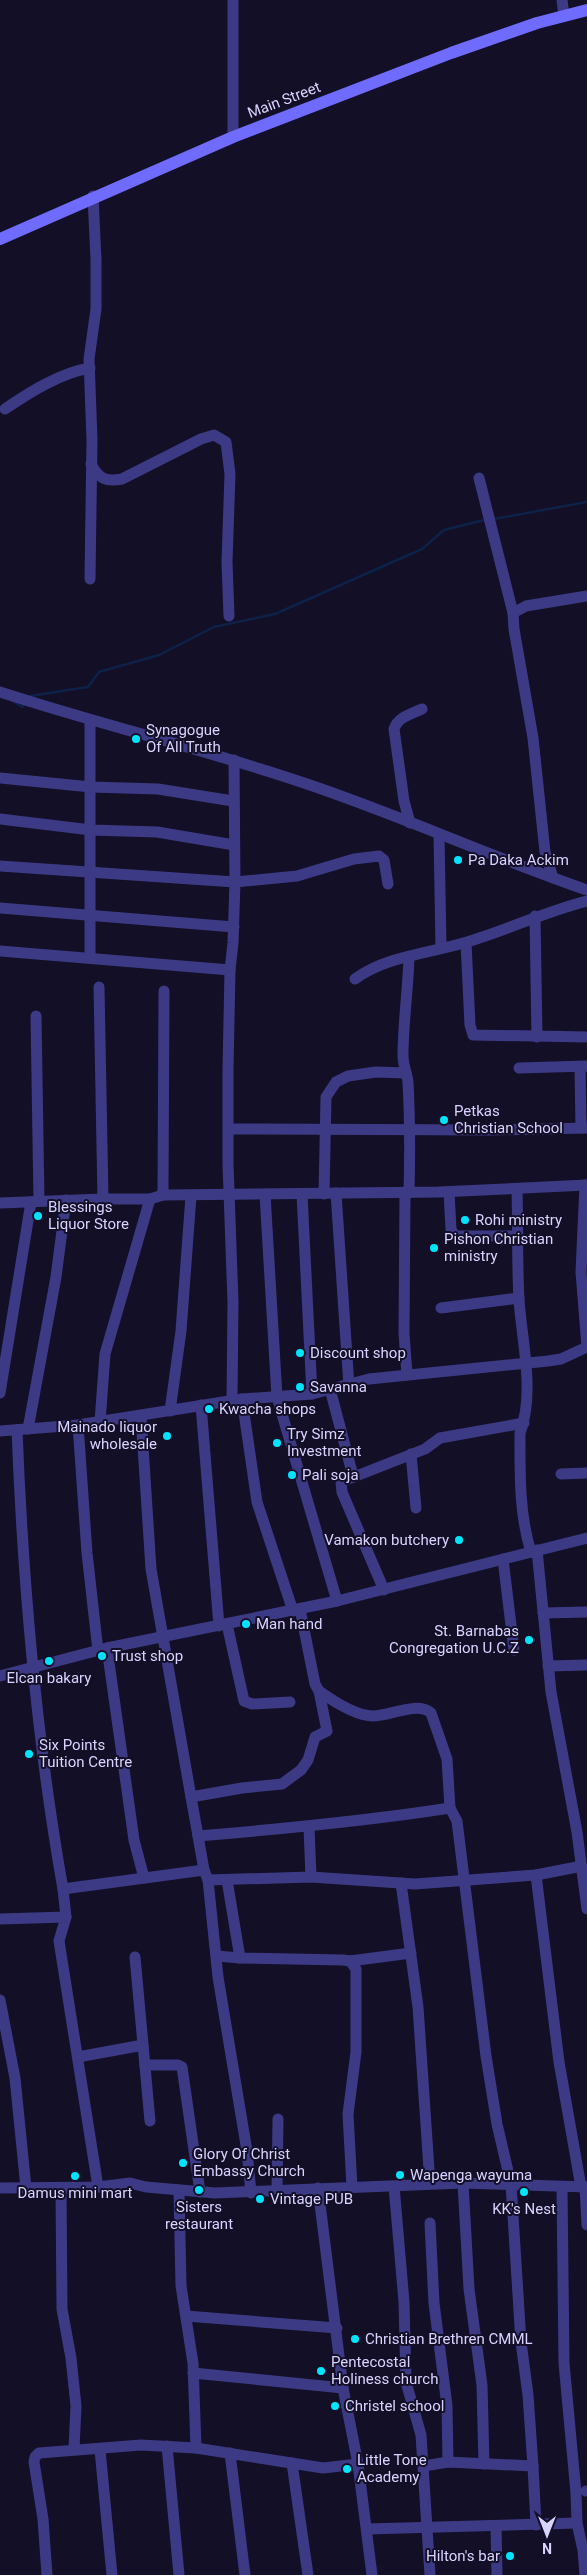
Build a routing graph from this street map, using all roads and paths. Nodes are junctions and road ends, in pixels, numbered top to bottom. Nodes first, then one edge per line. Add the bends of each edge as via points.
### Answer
1 (233, 0) edge
2 (562, 0) edge
3 (587, 10) edge
4 (564, 16) junction
5 (233, 136) junction
6 (93, 196) junction
7 (0, 239) edge
8 (90, 368) junction
9 (5, 409) dead end
10 (91, 464) junction
11 (480, 478) dead end
12 (90, 579) dead end
13 (587, 596) edge
14 (514, 613) junction
15 (229, 616) dead end
16 (0, 692) edge
17 (422, 709) dead end
18 (90, 721) junction
19 (234, 760) junction
20 (0, 778) edge
21 (91, 786) junction
22 (233, 801) junction
23 (0, 819) edge
24 (410, 823) junction
25 (91, 830) junction
26 (438, 835) junction
27 (234, 845) junction
28 (0, 866) edge
29 (545, 869) junction
30 (91, 872) junction
31 (235, 882) junction
32 (388, 884) dead end
33 (587, 890) edge
34 (587, 900) edge
35 (0, 908) edge
36 (90, 916) junction
37 (534, 916) junction
38 (234, 927) junction
39 (466, 942) junction
40 (441, 947) junction
41 (0, 951) edge
42 (409, 957) junction
43 (90, 958) junction
44 (230, 970) junction
45 (355, 979) dead end
46 (99, 987) dead end
47 (164, 991) dead end
48 (36, 1016) dead end
49 (537, 1037) junction
50 (587, 1037) edge
51 (584, 1067) edge
52 (519, 1068) dead end
53 (406, 1073) junction
54 (584, 1128) edge
55 (229, 1129) junction
56 (326, 1129) junction
57 (410, 1130) junction
58 (586, 1185) edge
59 (517, 1189) junction
60 (450, 1192) junction
61 (230, 1193) junction
62 (336, 1193) junction
63 (407, 1193) junction
64 (265, 1194) junction
65 (302, 1194) junction
66 (324, 1194) junction
67 (163, 1195) junction
68 (191, 1196) junction
69 (102, 1199) junction
70 (150, 1199) junction
71 (66, 1200) junction
72 (35, 1201) junction
73 (0, 1203) edge
74 (518, 1236) junction
75 (519, 1298) junction
76 (442, 1308) dead end
77 (587, 1347) edge
78 (524, 1363) junction
79 (407, 1375) junction
80 (349, 1386) junction
81 (330, 1389) junction
82 (0, 1393) edge
83 (312, 1394) junction
84 (276, 1396) junction
85 (237, 1400) junction
86 (201, 1406) junction
87 (170, 1411) junction
88 (141, 1416) junction
89 (100, 1422) junction
90 (524, 1423) junction
91 (78, 1425) junction
92 (23, 1429) junction
93 (0, 1431) edge
94 (412, 1454) junction
95 (561, 1474) dead end
96 (587, 1474) edge
97 (353, 1476) junction
98 (416, 1508) dead end
99 (587, 1538) edge
100 (534, 1551) junction
101 (503, 1559) junction
102 (384, 1590) junction
103 (337, 1601) junction
104 (297, 1610) junction
105 (587, 1612) edge
106 (543, 1613) junction
107 (223, 1625) junction
108 (164, 1638) junction
109 (102, 1650) junction
110 (514, 1650) dead end
111 (587, 1665) edge
112 (34, 1666) junction
113 (548, 1666) junction
114 (0, 1676) edge
115 (319, 1691) junction
116 (290, 1702) dead end
117 (191, 1797) junction
118 (450, 1808) junction
119 (309, 1828) junction
120 (582, 1830) edge
121 (198, 1836) junction
122 (584, 1868) edge
123 (206, 1875) junction
124 (536, 1875) junction
125 (311, 1877) junction
126 (144, 1878) junction
127 (227, 1880) junction
128 (464, 1880) junction
129 (401, 1883) junction
130 (64, 1889) junction
131 (587, 1909) edge
132 (66, 1917) junction
133 (0, 1918) edge
134 (411, 1953) junction
135 (216, 1956) junction
136 (135, 1957) dead end
137 (240, 1958) junction
138 (350, 1961) junction
139 (0, 2000) edge
140 (143, 2045) junction
141 (78, 2057) junction
142 (145, 2065) junction
143 (278, 2119) dead end
144 (150, 2121) dead end
145 (463, 2183) junction
146 (430, 2184) junction
147 (511, 2184) junction
148 (394, 2186) junction
149 (98, 2187) junction
150 (352, 2187) junction
151 (562, 2187) junction
152 (584, 2187) edge
153 (0, 2188) edge
154 (26, 2188) junction
155 (61, 2188) junction
156 (318, 2188) junction
157 (179, 2190) junction
158 (277, 2191) junction
159 (200, 2192) junction
160 (251, 2193) junction
161 (430, 2223) dead end
162 (587, 2225) edge
163 (186, 2316) junction
164 (337, 2328) junction
165 (193, 2373) junction
166 (343, 2388) junction
167 (167, 2446) junction
168 (196, 2448) junction
169 (74, 2449) junction
170 (100, 2450) junction
171 (230, 2453) junction
172 (448, 2462) junction
173 (292, 2464) junction
174 (358, 2464) junction
175 (484, 2464) junction
176 (424, 2466) junction
177 (533, 2466) junction
178 (584, 2491) edge
179 (576, 2523) junction
180 (536, 2525) junction
181 (496, 2526) junction
182 (367, 2529) junction
183 (427, 2529) junction
184 (585, 2550) edge
185 (47, 2575) edge
186 (112, 2575) edge
187 (178, 2575) edge
188 (245, 2575) edge
189 (308, 2575) edge
190 (372, 2575) edge
191 (430, 2575) edge
192 (497, 2575) edge
193 (585, 2575) edge

1 - 5 street
2 - 4 street
3 - 4 main road, Main Street
4 - 5 main road, Main Street via 450,52
5 - 6 main road, Main Street
6 - 7 main road, Main Street
6 - 8 street via 96,309
8 - 9 street via 75,370
8 - 10 street
10 - 12 street
10 - 15 street via 102,479 111,481 122,479 201,439 214,435 226,442 230,474
11 - 14 street
13 - 14 street via 526,606
14 - 29 street via 533,738
16 - 18 street
17 - 24 street via 396,722 394,729
18 - 19 street
18 - 21 street
19 - 22 street
19 - 24 street
20 - 21 street
21 - 22 street via 158,789
21 - 25 street
22 - 27 street
23 - 25 street
24 - 26 street
25 - 27 street via 157,832
25 - 30 street
26 - 29 street
26 - 40 street
27 - 31 street
28 - 30 street
29 - 33 street via 553,878
30 - 31 street
30 - 36 street
31 - 32 street via 297,876 354,859 378,856 384,860
31 - 38 street
34 - 37 street
35 - 36 street
36 - 38 street
36 - 43 street
37 - 39 street
37 - 49 street
38 - 44 street
39 - 40 street
39 - 49 street via 473,1035
40 - 42 street
41 - 43 street
42 - 45 street via 366,971
42 - 53 street via 408,993 403,1017
43 - 44 street
44 - 55 street
46 - 69 street
47 - 67 street
48 - 72 street
49 - 50 street
51 - 52 street
51 - 54 street
53 - 56 street via 376,1072 348,1076 336,1082 326,1097
53 - 57 street
54 - 57 street
55 - 56 street
55 - 61 street
56 - 57 street
56 - 66 street
57 - 63 street
58 - 59 street
58 - 77 street via 581,1272
59 - 60 street
59 - 74 street
60 - 63 street
60 - 74 street via 454,1236
61 - 64 street
61 - 68 street
61 - 85 street
62 - 63 street
62 - 66 street
62 - 80 street
63 - 79 street via 404,1324
64 - 65 street
64 - 84 street
65 - 66 street
65 - 83 street
67 - 68 street
67 - 70 street
68 - 87 street
69 - 70 street
69 - 71 street
70 - 89 street via 105,1354
71 - 72 street
71 - 92 street via 56,1277
72 - 73 street
72 - 82 street
74 - 75 street
75 - 76 street
75 - 78 street
77 - 78 street via 561,1359
78 - 79 street
78 - 90 street
79 - 80 street via 370,1379
80 - 81 street
81 - 83 street
81 - 97 street
83 - 84 street
84 - 85 street
84 - 103 street
85 - 86 street
85 - 104 street via 257,1502
86 - 87 street
86 - 107 street
87 - 88 street
88 - 89 street
88 - 108 street via 148,1541
89 - 91 street
90 - 94 street via 440,1438
90 - 100 street via 520,1433 522,1510
91 - 92 street
91 - 109 street via 87,1553
92 - 93 street
92 - 112 street via 23,1570
94 - 97 street
94 - 98 street
95 - 96 street
97 - 102 street via 341,1482 340,1488
99 - 100 street
100 - 101 street
100 - 106 street
101 - 102 street
101 - 110 street
102 - 103 street
103 - 104 street
104 - 107 street
104 - 115 street
105 - 106 street
106 - 113 street
107 - 108 street
107 - 116 street via 244,1701 252,1704
108 - 109 street
108 - 117 street
109 - 112 street
109 - 126 street via 134,1840
111 - 113 street
112 - 114 street
112 - 130 street via 39,1737
113 - 120 street
115 - 117 street via 327,1730 315,1738 301,1770 282,1784
115 - 118 street via 365,1715 420,1708 431,1713 447,1760
117 - 121 street
118 - 119 street
118 - 128 street via 457,1821
119 - 121 street
119 - 125 street
120 - 122 street
121 - 123 street
122 - 124 street
122 - 131 street
123 - 126 street
123 - 127 street
123 - 135 street
124 - 128 street
124 - 152 street via 559,2062
125 - 127 street
125 - 129 street
126 - 130 street
127 - 137 street
128 - 129 street
128 - 147 street via 486,2056
129 - 134 street
130 - 132 street
132 - 133 street
132 - 141 street via 59,1941
134 - 138 street
134 - 146 street via 418,2007
135 - 137 street
135 - 160 street
136 - 140 street
137 - 138 street
138 - 150 street via 357,1973 356,2052 348,2114
139 - 154 street via 15,2078
140 - 141 street
140 - 142 street
141 - 149 street
142 - 144 street
142 - 159 street via 182,2067
143 - 158 street
145 - 146 street
145 - 147 street
145 - 175 street via 469,2289 482,2385
146 - 148 street
147 - 151 street
147 - 177 street
148 - 150 street
148 - 176 street via 404,2302 406,2382 421,2435
149 - 155 street
149 - 157 street via 130,2183
150 - 156 street
151 - 152 street
151 - 178 street via 564,2363
152 - 162 street
153 - 154 street
154 - 155 street
155 - 169 street via 62,2308 76,2406
156 - 158 street
156 - 164 street
157 - 159 street
157 - 163 street via 181,2286
158 - 160 street
159 - 160 street
161 - 172 street via 434,2303 447,2406
163 - 164 street
163 - 165 street
164 - 166 street
165 - 166 street
165 - 168 street
166 - 174 street
167 - 168 street
167 - 170 street via 141,2445
167 - 187 street
168 - 171 street
169 - 170 street
169 - 185 street via 39,2453 35,2457
170 - 186 street
171 - 173 street
171 - 188 street
172 - 175 street
172 - 176 street
173 - 174 street via 323,2468
173 - 189 street
174 - 182 street
175 - 177 street
176 - 183 street
177 - 180 street
178 - 179 street
179 - 180 street
179 - 184 street
180 - 181 street
181 - 183 street
181 - 192 street
182 - 183 street
182 - 190 street
183 - 191 street
184 - 193 street

